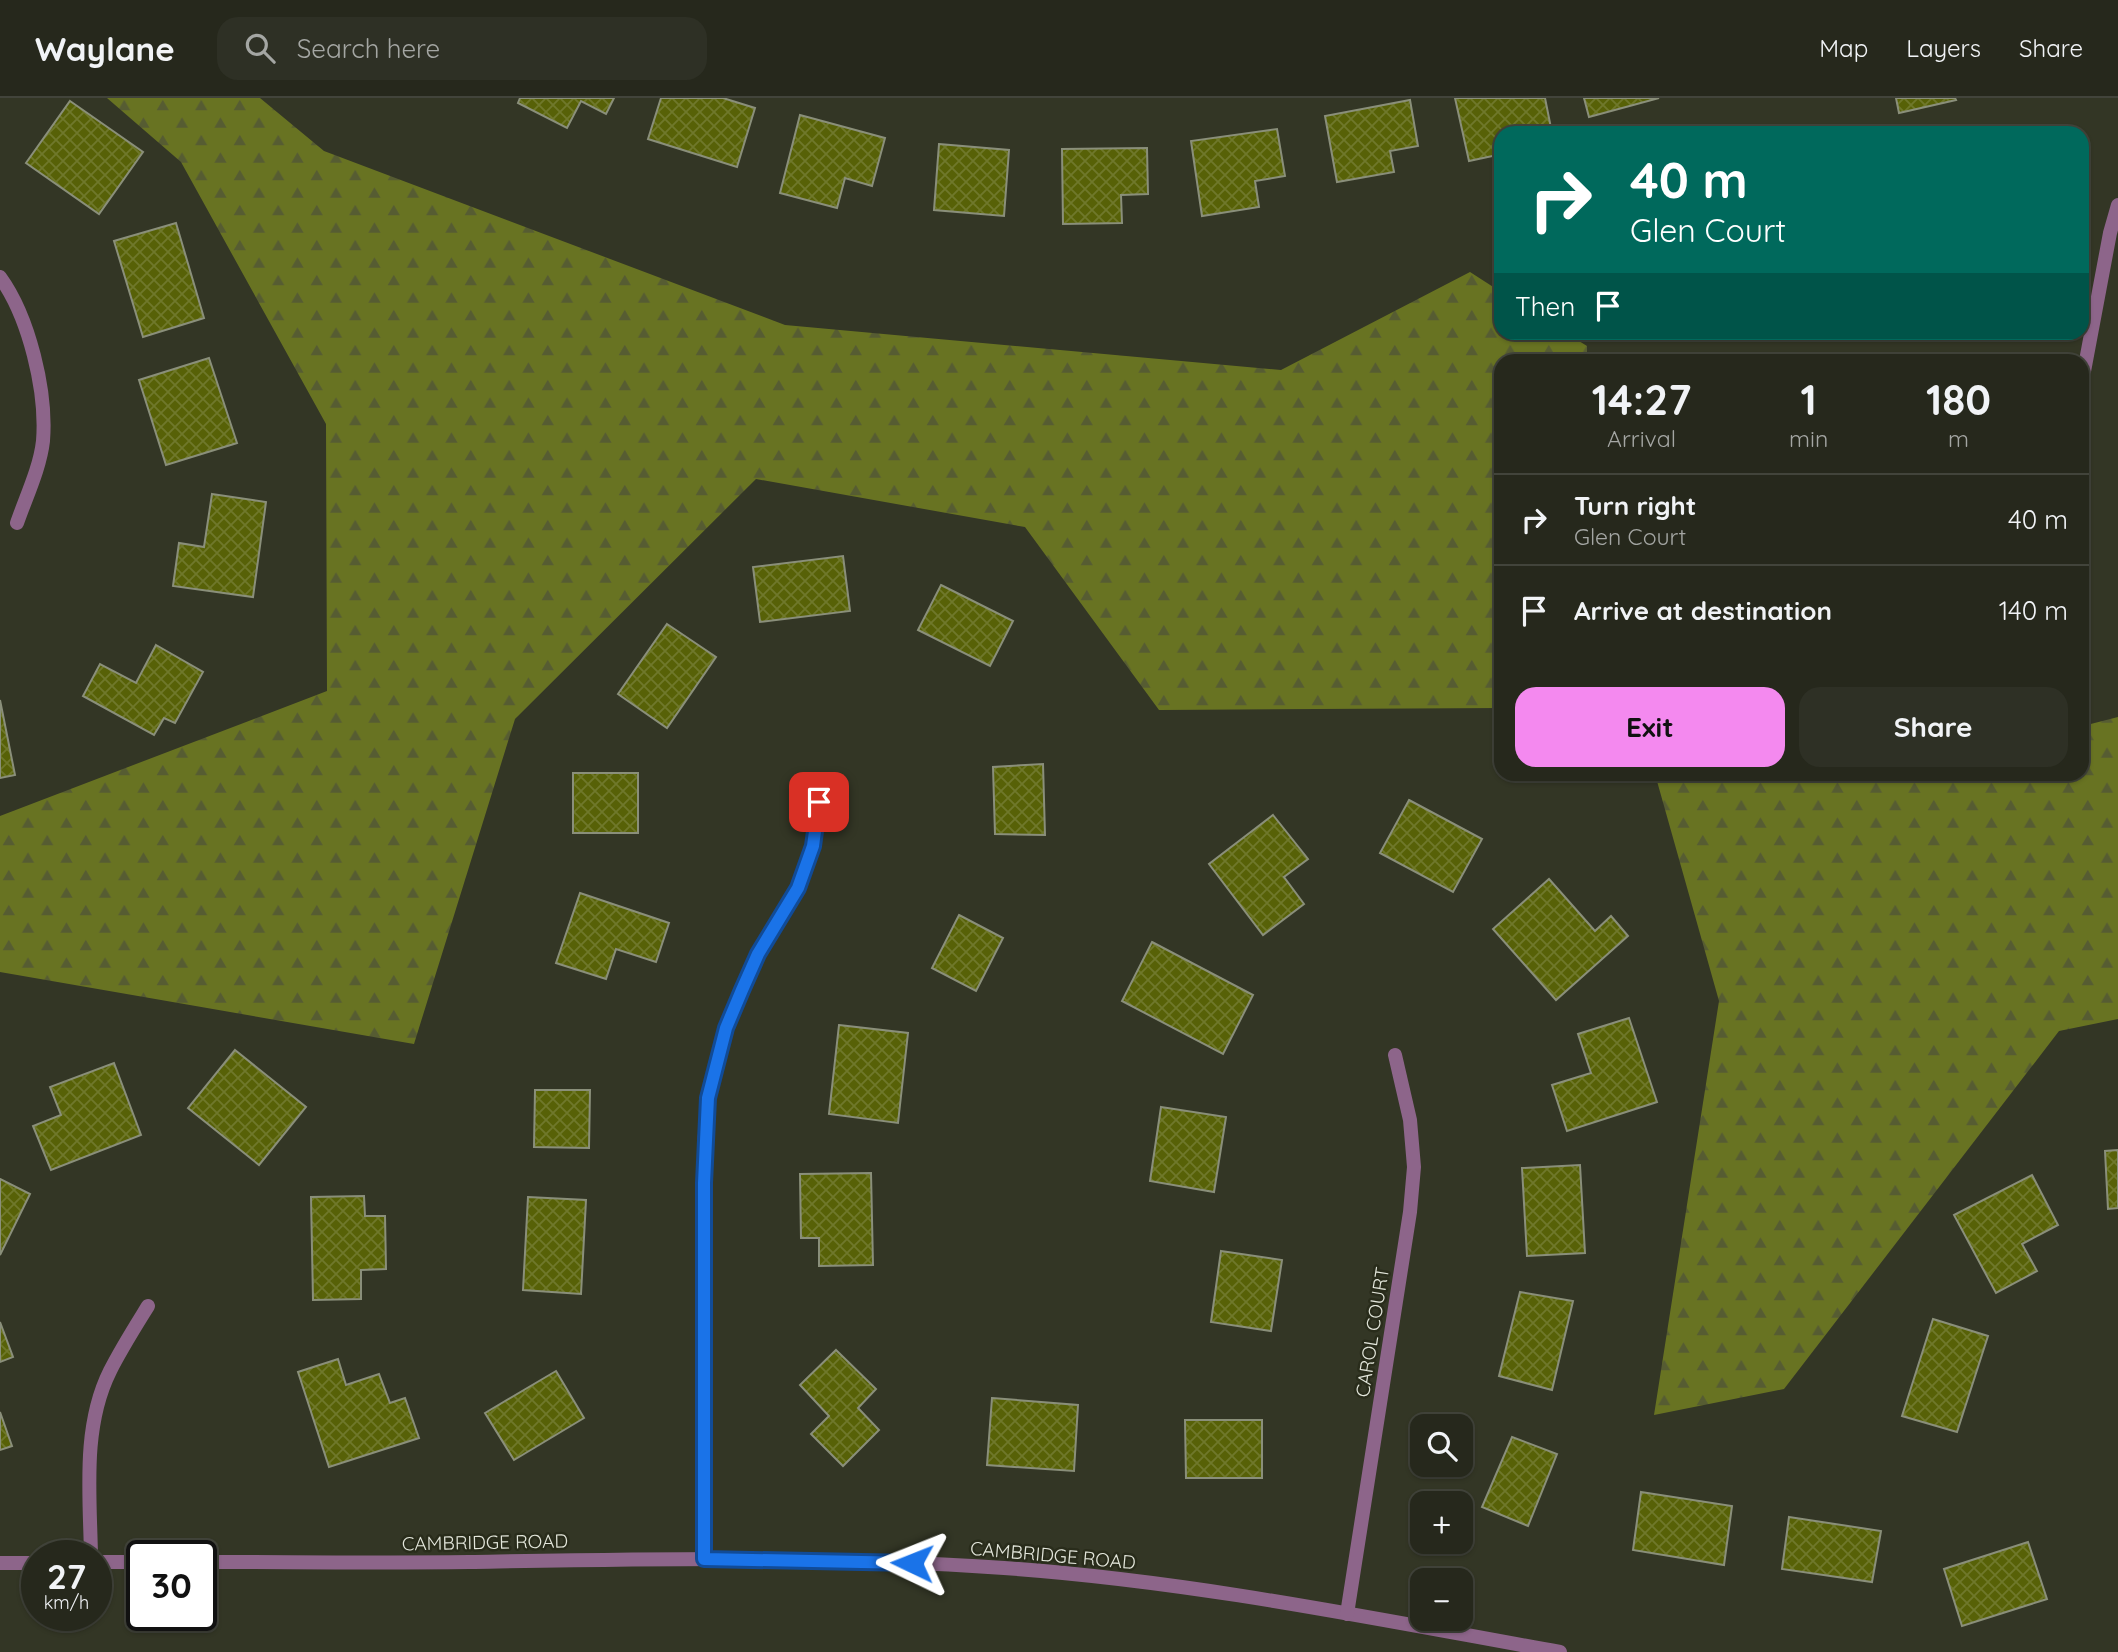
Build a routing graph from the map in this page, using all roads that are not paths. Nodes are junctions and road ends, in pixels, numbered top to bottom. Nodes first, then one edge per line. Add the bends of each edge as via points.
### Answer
1 (2118, 205) edge
2 (0, 277) edge
3 (2087, 354) edge
4 (17, 523) dead end
5 (819, 802) dead end
6 (1395, 1055) dead end
7 (148, 1306) dead end
8 (92, 1540) edge
9 (704, 1559) junction
10 (217, 1562) edge
11 (0, 1563) edge
12 (21, 1563) edge
13 (1347, 1614) junction
14 (1560, 1652) edge

1 - 3 street
2 - 4 street via 22,317 42,400 43,442
5 - 9 street via 813,846 798,888 742,990 726,1028 708,1098
6 - 13 street, CAROL COURT via 1410,1120 1414,1167
7 - 8 street via 109,1372 95,1413 90,1457
9 - 10 street, CAMBRIDGE ROAD
9 - 13 street, CAMBRIDGE ROAD via 869,1561 1052,1571
11 - 12 street
13 - 14 street, CAMBRIDGE ROAD

